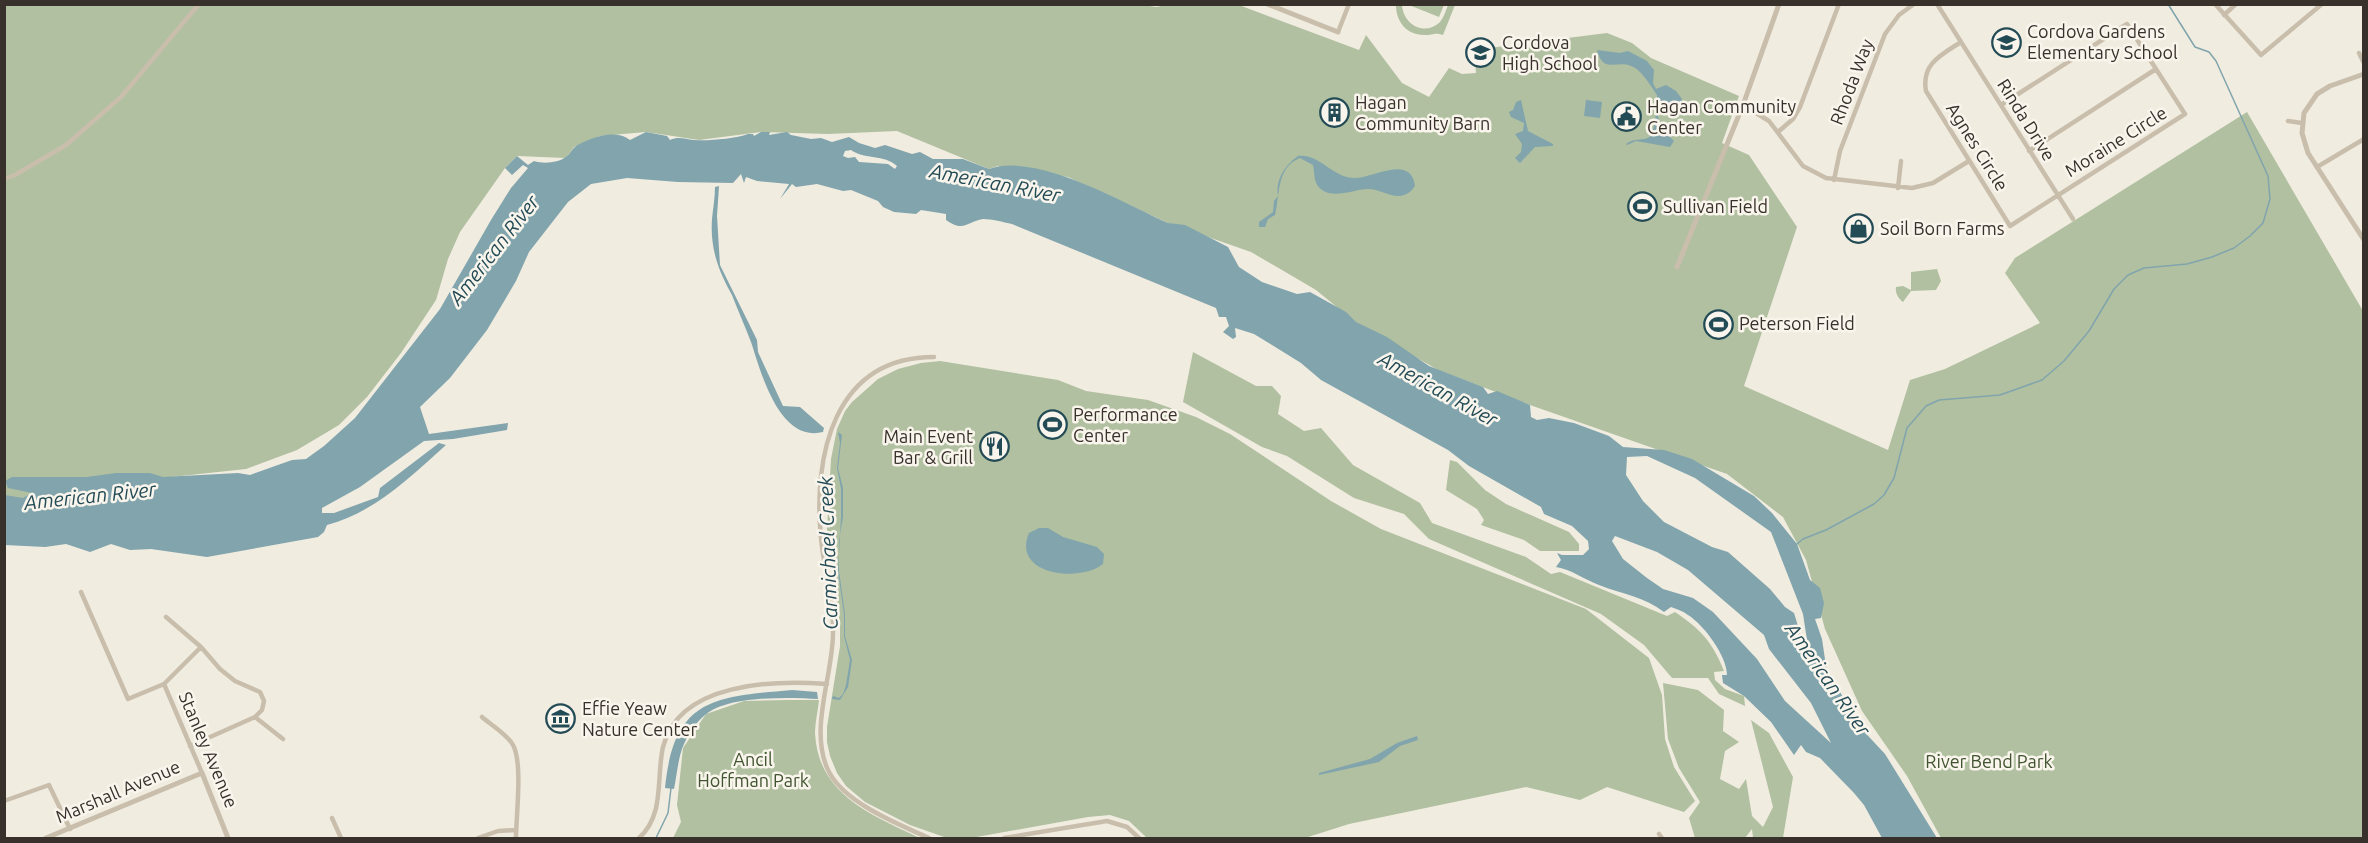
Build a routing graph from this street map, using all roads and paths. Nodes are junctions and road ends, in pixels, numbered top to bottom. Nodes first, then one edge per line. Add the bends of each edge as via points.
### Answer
1 (199, 4) edge
2 (1267, 4) edge
3 (1349, 4) edge
4 (1779, 4) edge
5 (1839, 4) edge
6 (1914, 4) edge
7 (1937, 4) edge
8 (2215, 4) edge
9 (2236, 4) edge
10 (2322, 4) edge
11 (2224, 15) junction
12 (1338, 32) joint
13 (1961, 42) junction
14 (2359, 53) dead end
15 (2364, 63) edge
16 (2156, 69) junction
17 (2364, 74) edge
18 (1743, 105) junction
19 (2001, 105) junction
20 (2288, 121) dead end
21 (2302, 123) junction
22 (1778, 132) junction
23 (2364, 140) edge
24 (2030, 151) junction
25 (1901, 161) dead end
26 (1969, 161) junction
27 (2317, 167) junction
28 (4, 179) edge
29 (1834, 180) junction
30 (1898, 188) junction
31 (2058, 195) junction
32 (2073, 219) dead end
33 (2364, 240) edge
34 (1677, 267) dead end
35 (934, 357) dead end
36 (81, 592) dead end
37 (166, 618) dead end
38 (201, 647) junction
39 (164, 684) junction
40 (827, 684) junction
41 (255, 717) junction
42 (482, 717) dead end
43 (283, 739) dead end
44 (190, 746) junction
45 (202, 773) junction
46 (4, 801) edge
47 (332, 818) dead end
48 (70, 829) junction
49 (516, 830) junction
50 (46, 838) edge
51 (228, 838) edge
52 (341, 838) edge
53 (478, 838) edge
54 (516, 838) edge
55 (639, 838) edge
56 (929, 838) edge
57 (1004, 838) edge
58 (1139, 838) edge

1 - 28 street via 121,97 82,132 54,154
2 - 12 street
3 - 12 street
4 - 18 street
5 - 22 street via 1800,107
6 - 29 street, Rhoda Way via 1899,15 1885,34 1838,158
7 - 13 street, Rinda Drive
8 - 11 street
9 - 11 street
10 - 11 street via 2261,55
13 - 19 street, Rinda Drive
13 - 26 street, Agnes Circle via 1931,64 1925,84
14 - 15 street
16 - 19 street, Moraine Circle via 2127,24
16 - 24 street
16 - 31 street, Moraine Circle via 2185,114
17 - 21 street via 2321,91 2310,103
18 - 22 street via 1763,116
18 - 34 street
19 - 24 street, Rinda Drive
20 - 21 street
21 - 27 street via 2304,143
22 - 29 street via 1803,166 1815,175
23 - 27 street
24 - 31 street, Rinda Drive
25 - 30 street
26 - 30 street via 1933,183
26 - 31 street, Agnes Circle via 2010,226
27 - 33 street
29 - 30 street
31 - 32 street, Rinda Drive
35 - 40 street via 904,360 869,377 842,404 828,435 819,520 833,614
36 - 39 street, Stanley Avenue via 128,699
37 - 38 street
38 - 39 street
38 - 41 street via 227,675 262,694 263,707
39 - 44 street, Stanley Avenue
40 - 55 street via 802,682 737,688 715,693 691,707 664,744 655,815
40 - 56 street via 821,743 836,783 857,802
41 - 43 street
41 - 44 street
42 - 49 street via 513,745 518,780
44 - 45 street, Stanley Avenue
45 - 48 street, Marshall Avenue
45 - 51 street, Stanley Avenue
46 - 48 street via 49,784
47 - 52 street
48 - 50 street, Marshall Avenue
49 - 53 street
49 - 54 street
57 - 58 street via 1107,821 1127,827

